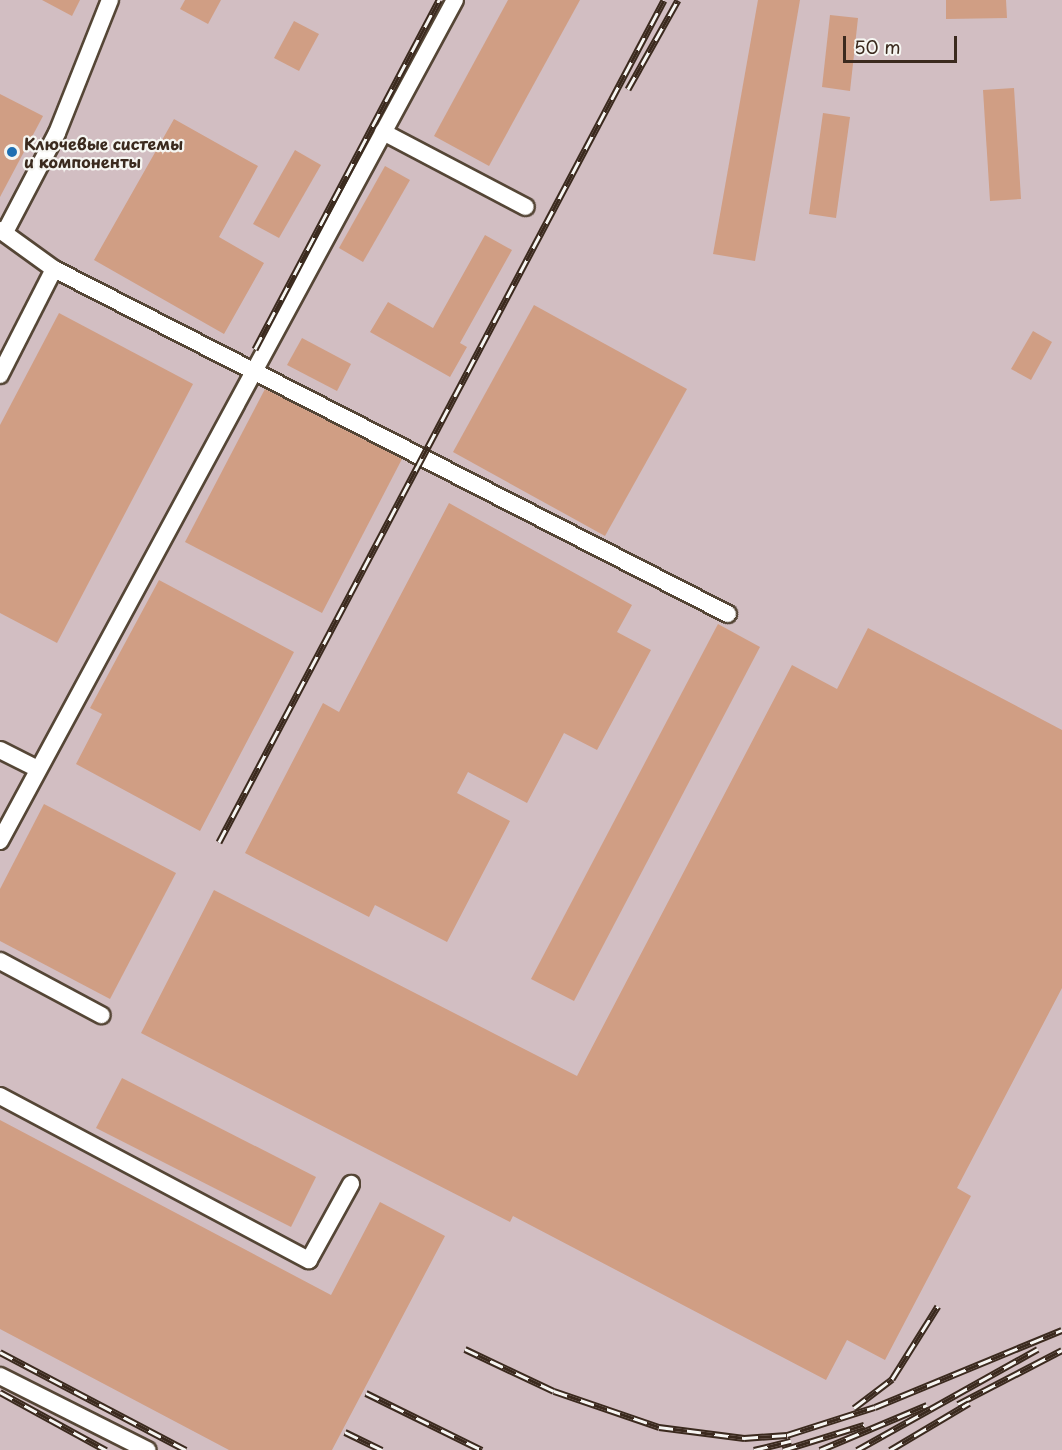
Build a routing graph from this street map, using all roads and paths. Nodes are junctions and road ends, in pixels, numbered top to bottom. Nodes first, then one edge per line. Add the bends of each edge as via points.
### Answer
1 (110, 0) edge
2 (454, 0) edge
3 (384, 132) junction
4 (526, 207) dead end
5 (2, 231) edge
6 (54, 269) junction
7 (254, 370) junction
8 (0, 375) edge
9 (728, 614) dead end
10 (0, 750) edge
11 (38, 769) junction
12 (0, 841) edge
13 (0, 961) edge
14 (101, 1015) dead end
15 (0, 1096) edge
16 (351, 1184) dead end
17 (0, 1376) edge
18 (147, 1450) edge

1 - 5 lane via 57,133
2 - 3 lane
3 - 4 lane
3 - 7 lane
5 - 6 lane
6 - 7 lane
6 - 8 lane
7 - 9 lane
7 - 11 lane
10 - 11 lane
11 - 12 lane
13 - 14 lane
15 - 16 lane via 309,1260
17 - 18 lane

